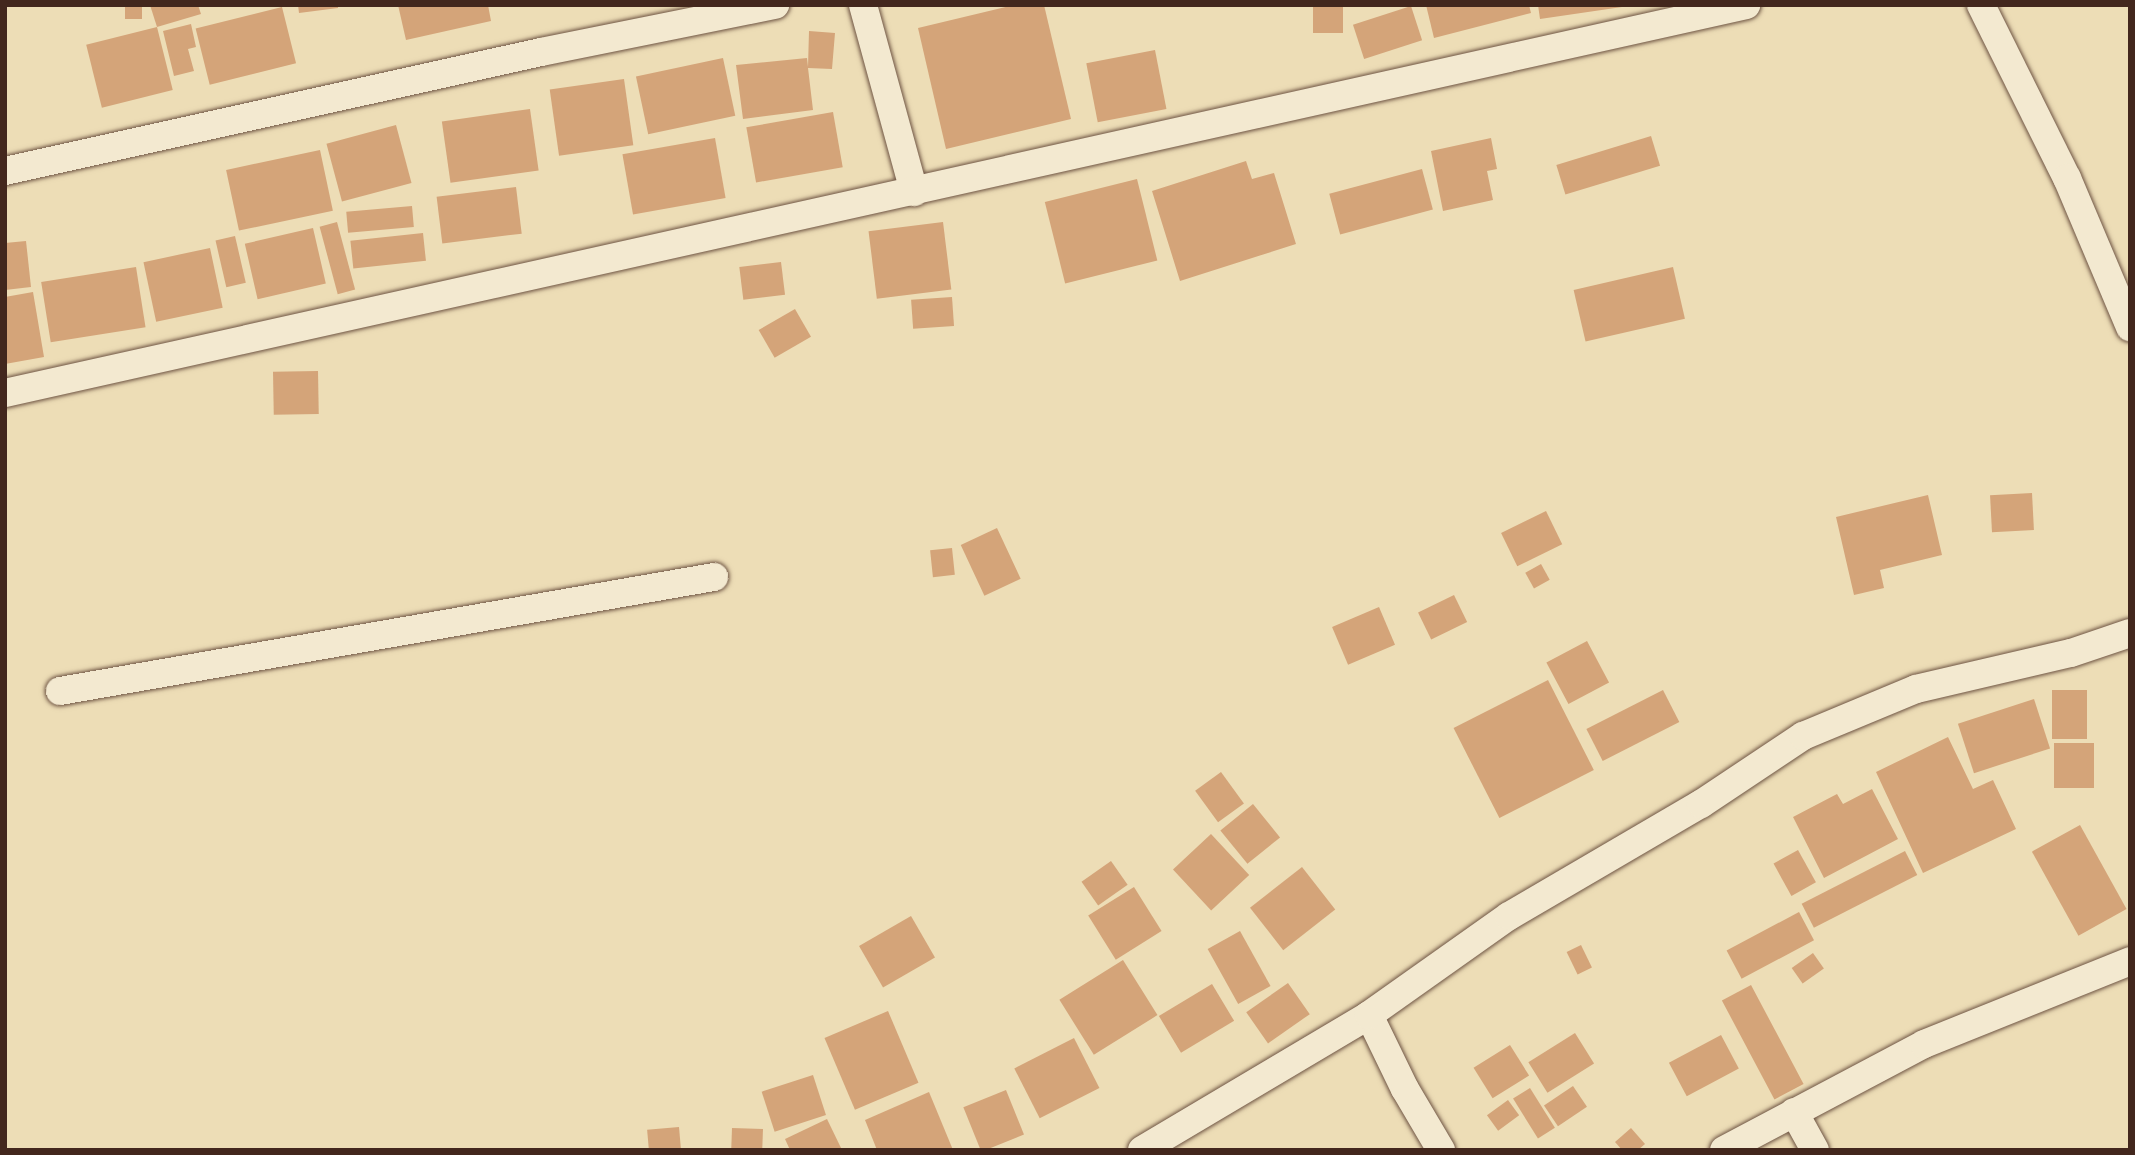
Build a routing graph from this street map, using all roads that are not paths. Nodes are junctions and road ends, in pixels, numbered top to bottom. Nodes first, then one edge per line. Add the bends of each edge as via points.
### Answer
1 (775, 5) edge
2 (863, 5) edge
3 (1746, 5) edge
4 (1981, 5) edge
5 (5, 171) edge
6 (914, 192) junction
7 (2130, 327) edge
8 (5, 393) edge
9 (714, 577) dead end
10 (2130, 633) edge
11 (60, 691) dead end
12 (2130, 961) edge
13 (1369, 1016) junction
14 (1794, 1112) junction
15 (1142, 1150) edge
16 (1441, 1150) edge
17 (1724, 1150) edge
18 (1815, 1150) edge

1 - 5 street
2 - 6 street
3 - 6 street
4 - 7 street via 2067,178
6 - 8 street
9 - 11 street
10 - 13 street via 2071,653 1916,689 1803,736 1701,804 1509,916
12 - 14 street via 1924,1044
13 - 15 street
13 - 16 street
14 - 17 street
14 - 18 street

